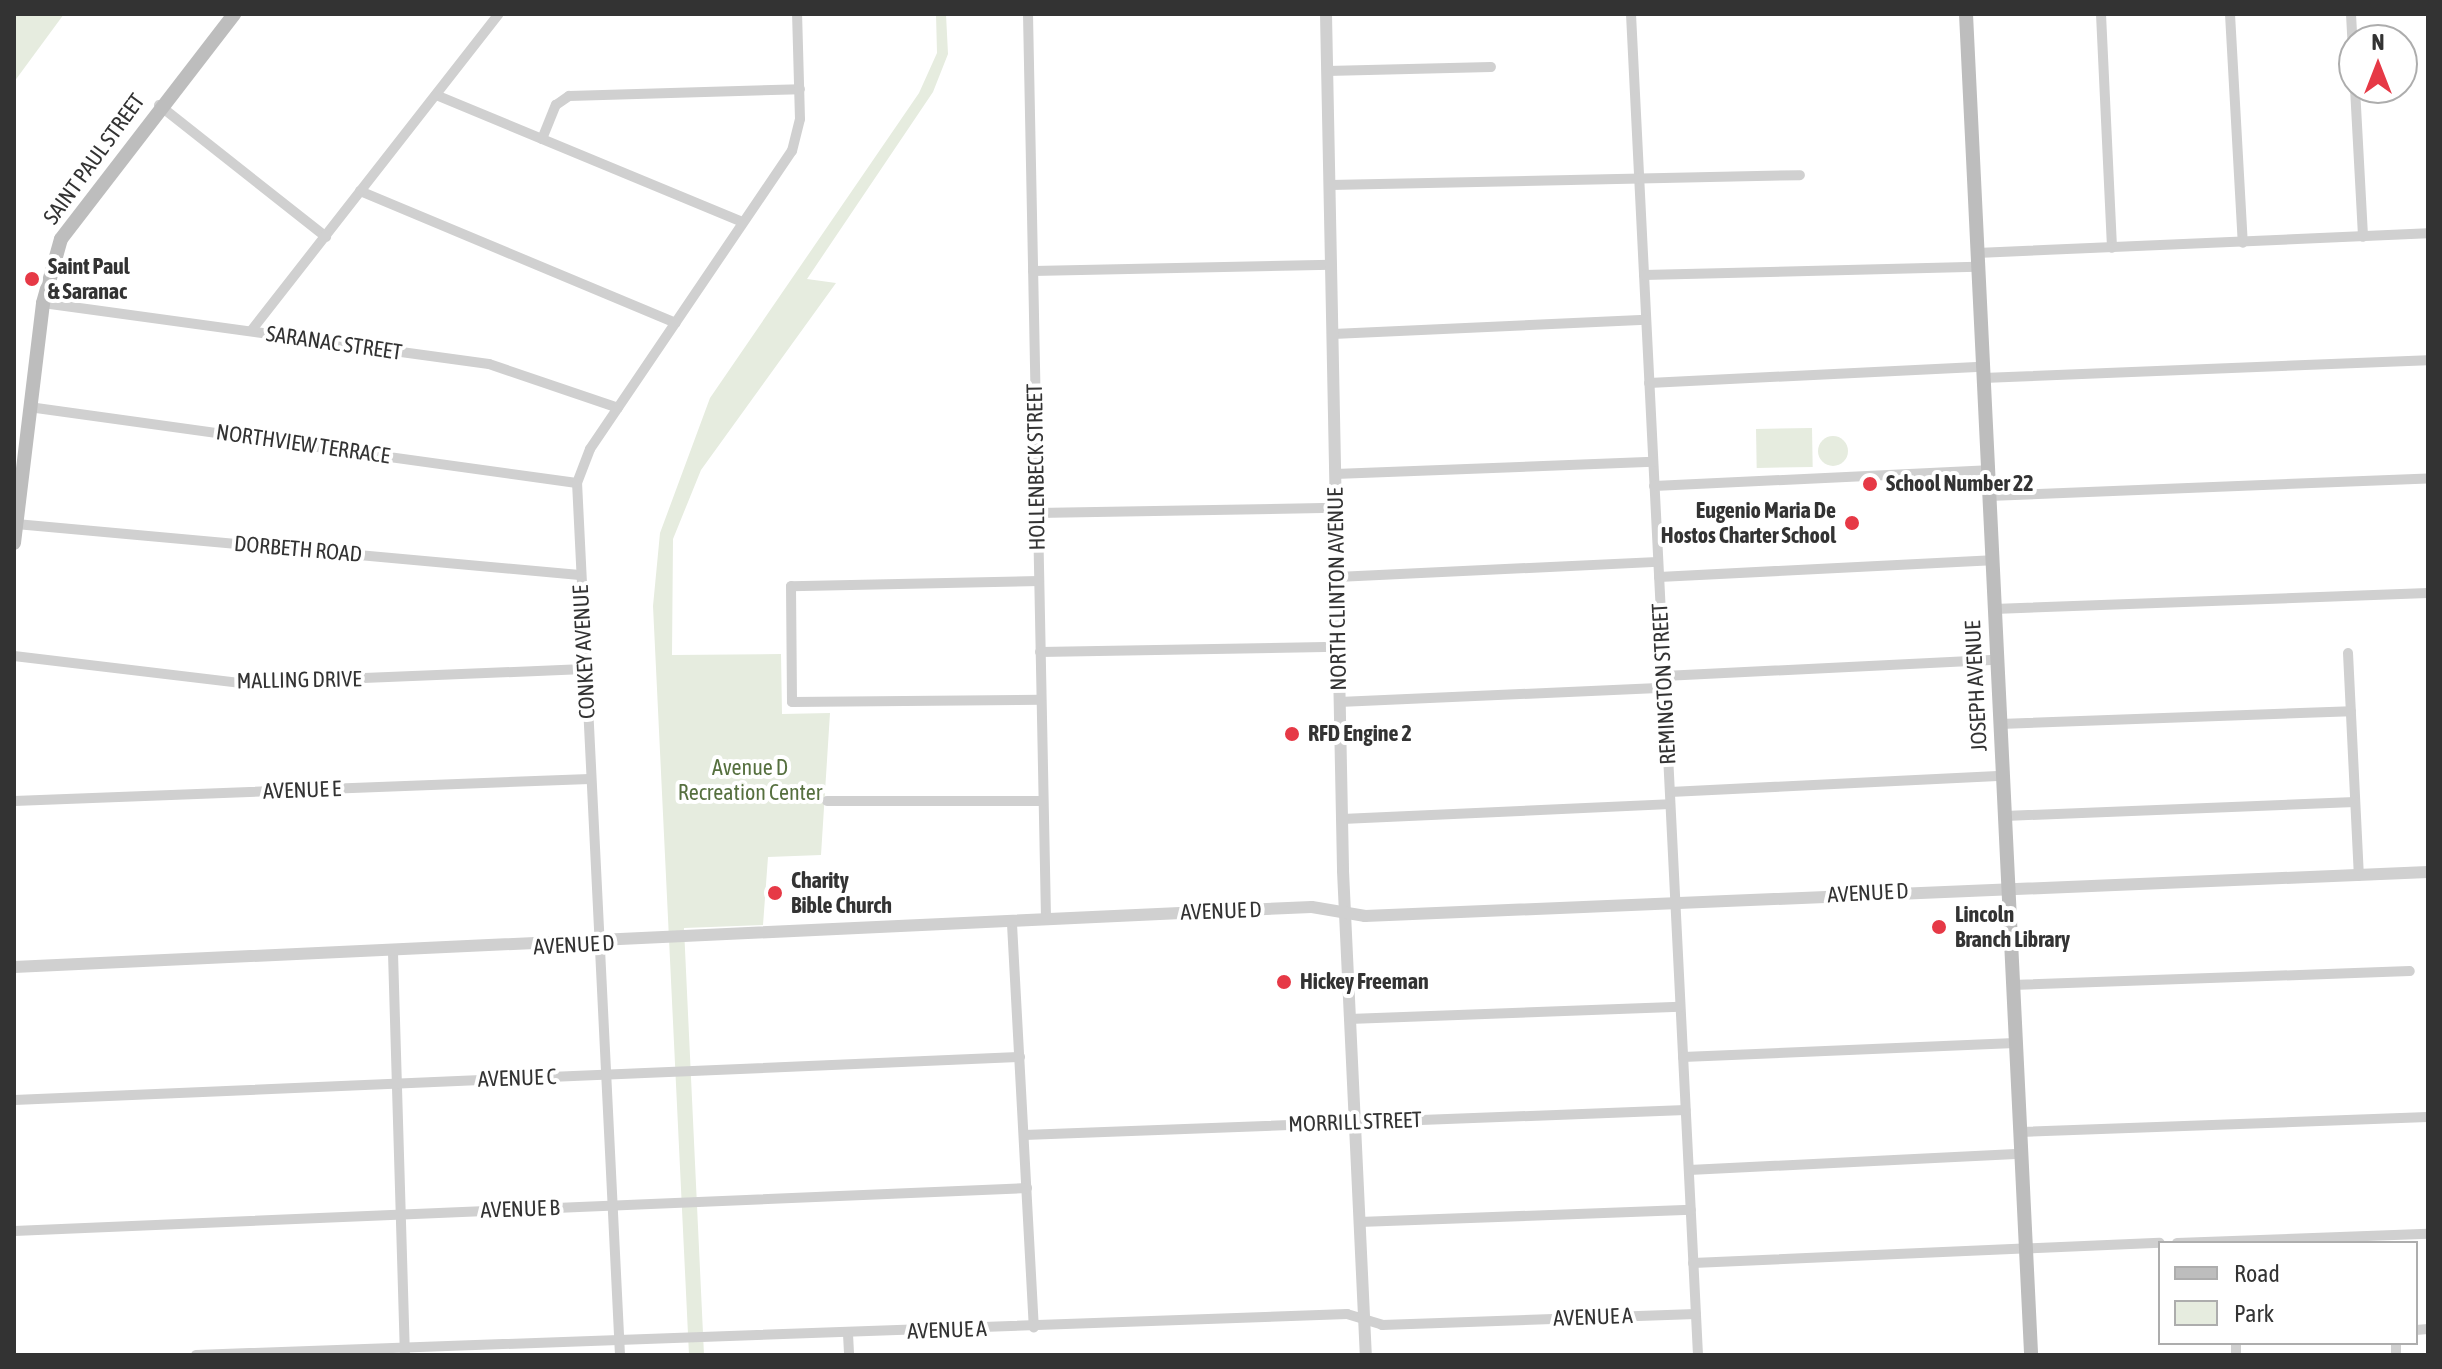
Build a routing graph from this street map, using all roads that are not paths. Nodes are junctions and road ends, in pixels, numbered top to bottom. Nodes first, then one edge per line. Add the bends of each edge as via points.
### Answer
1 (234, 14) edge
2 (499, 14) edge
3 (797, 14) edge
4 (1028, 14) edge
5 (1326, 14) edge
6 (1631, 14) edge
7 (1966, 14) edge
8 (2101, 14) edge
9 (2230, 14) edge
10 (1491, 67) dead end
11 (1327, 71) junction
12 (800, 89) junction
13 (436, 95) junction
14 (2356, 104) edge
15 (159, 105) junction
16 (542, 139) junction
17 (1800, 175) dead end
18 (1639, 178) junction
19 (1330, 185) junction
20 (360, 191) junction
21 (743, 222) junction
22 (2428, 233) edge
23 (326, 237) junction
24 (2363, 237) junction
25 (2243, 243) junction
26 (2112, 248) junction
27 (1977, 260) junction
28 (1331, 265) junction
29 (1033, 271) junction
30 (1644, 275) junction
31 (43, 303) junction
32 (1646, 320) junction
33 (675, 323) junction
34 (251, 331) junction
35 (1333, 334) junction
36 (2428, 360) edge
37 (1982, 372) junction
38 (1649, 383) junction
39 (29, 407) junction
40 (618, 408) junction
41 (1653, 462) junction
42 (1988, 470) junction
43 (1335, 474) junction
44 (2428, 478) edge
45 (577, 483) junction
46 (1654, 486) junction
47 (1989, 496) junction
48 (1336, 508) junction
49 (1037, 513) junction
50 (16, 524) junction
51 (14, 543) edge
52 (1992, 560) junction
53 (1658, 562) junction
54 (580, 575) junction
55 (1337, 577) junction
56 (1659, 577) junction
57 (1039, 581) junction
58 (2428, 593) edge
59 (1994, 609) junction
60 (1339, 647) junction
61 (1040, 652) junction
62 (2348, 653) dead end
63 (14, 656) edge
64 (1996, 660) junction
65 (585, 669) junction
66 (1664, 676) junction
67 (1664, 688) junction
68 (1041, 700) junction
69 (1339, 702) junction
70 (2351, 711) junction
71 (2000, 724) junction
72 (2003, 776) junction
73 (590, 779) junction
74 (1670, 792) junction
75 (14, 801) edge
76 (827, 801) dead end
77 (1043, 801) junction
78 (2355, 802) junction
79 (1670, 804) junction
80 (2005, 816) junction
81 (1342, 819) junction
82 (2428, 872) edge
83 (2359, 876) junction
84 (2007, 888) junction
85 (1675, 901) junction
86 (1344, 912) junction
87 (1046, 920) junction
88 (1012, 924) junction
89 (599, 944) junction
90 (393, 953) junction
91 (14, 967) edge
92 (2410, 971) dead end
93 (2012, 985) junction
94 (1680, 1007) junction
95 (1349, 1019) junction
96 (2015, 1043) junction
97 (1020, 1057) junction
98 (1683, 1057) junction
99 (606, 1074) junction
100 (397, 1083) junction
101 (14, 1100) edge
102 (1686, 1110) junction
103 (2428, 1117) edge
104 (1355, 1122) junction
105 (2020, 1132) junction
106 (1024, 1135) junction
107 (2021, 1154) junction
108 (1689, 1170) junction
109 (1027, 1188) junction
110 (612, 1205) junction
111 (1691, 1210) junction
112 (402, 1214) junction
113 (1359, 1222) junction
114 (14, 1231) edge
115 (2428, 1234) edge
116 (2392, 1239) edge
117 (2284, 1241) edge
118 (2158, 1243) edge
119 (2025, 1247) junction
120 (1693, 1263) junction
121 (1696, 1314) junction
122 (1365, 1319) junction
123 (1034, 1327) junction
124 (848, 1334) junction
125 (619, 1341) junction
126 (514, 1350) edge
127 (405, 1351) edge
128 (196, 1355) edge
129 (620, 1355) edge
130 (849, 1355) edge
131 (1366, 1355) edge
132 (1698, 1355) edge
133 (2031, 1355) edge

1 - 15 main road, SAINT PAUL STREET
2 - 13 street
3 - 12 street
4 - 29 street, HOLLENBECK STREET
5 - 11 street, NORTH CLINTON AVENUE
6 - 18 street, REMINGTON STREET
7 - 27 main road, JOSEPH AVENUE
8 - 26 street
9 - 25 street
10 - 11 street
11 - 19 street, NORTH CLINTON AVENUE
12 - 16 street via 565,97
12 - 21 street via 795,144
13 - 16 street
13 - 20 street
14 - 24 street
15 - 23 street
15 - 31 main road, SAINT PAUL STREET via 70,221
16 - 21 street
17 - 18 street
18 - 19 street
18 - 30 street, REMINGTON STREET
19 - 28 street, NORTH CLINTON AVENUE
20 - 23 street
20 - 33 street
21 - 33 street
22 - 24 street
23 - 34 street
24 - 25 street
25 - 26 street
26 - 27 street
27 - 30 street
27 - 37 main road, JOSEPH AVENUE
28 - 29 street
28 - 35 street, NORTH CLINTON AVENUE
29 - 49 street, HOLLENBECK STREET
30 - 32 street, REMINGTON STREET
31 - 34 street, SARANAC STREET
31 - 39 main road, SAINT PAUL STREET
32 - 35 street
32 - 38 street, REMINGTON STREET
33 - 40 street
34 - 40 street, SARANAC STREET via 489,364
35 - 43 street, NORTH CLINTON AVENUE
36 - 37 street
37 - 38 street
37 - 42 main road, JOSEPH AVENUE
38 - 41 street, REMINGTON STREET
39 - 45 street, NORTHVIEW TERRACE
39 - 50 main road, SAINT PAUL STREET
40 - 45 street
41 - 43 street
41 - 46 street, REMINGTON STREET
42 - 46 street
42 - 47 main road, JOSEPH AVENUE
43 - 48 street, NORTH CLINTON AVENUE
44 - 47 street
45 - 54 street, CONKEY AVENUE
46 - 53 street, REMINGTON STREET
47 - 52 main road, JOSEPH AVENUE
48 - 49 street
48 - 55 street, NORTH CLINTON AVENUE
49 - 57 street, HOLLENBECK STREET
50 - 51 main road, SAINT PAUL STREET
50 - 54 street, DORBETH ROAD
52 - 56 street
52 - 59 main road, JOSEPH AVENUE
53 - 55 street
53 - 56 street, REMINGTON STREET
54 - 65 street, CONKEY AVENUE
55 - 60 street, NORTH CLINTON AVENUE
56 - 66 street, REMINGTON STREET
57 - 61 street, HOLLENBECK STREET
57 - 68 street via 791,586 792,702
58 - 59 street
59 - 64 main road, JOSEPH AVENUE
60 - 61 street
60 - 69 street, NORTH CLINTON AVENUE
61 - 68 street, HOLLENBECK STREET
62 - 70 street
63 - 65 street, MALLING DRIVE via 239,683
64 - 66 street
64 - 71 main road, JOSEPH AVENUE
65 - 73 street, CONKEY AVENUE
66 - 67 street, REMINGTON STREET
67 - 69 street
67 - 74 street, REMINGTON STREET
68 - 77 street, HOLLENBECK STREET
69 - 81 street, NORTH CLINTON AVENUE
70 - 71 street
70 - 78 street
71 - 72 main road, JOSEPH AVENUE
72 - 74 street
72 - 80 main road, JOSEPH AVENUE
73 - 75 street, AVENUE E
73 - 89 street, CONKEY AVENUE
74 - 79 street, REMINGTON STREET
76 - 77 street
77 - 87 street, HOLLENBECK STREET
78 - 80 street
78 - 83 street
79 - 81 street
79 - 85 street, REMINGTON STREET
80 - 84 main road, JOSEPH AVENUE
81 - 86 street, NORTH CLINTON AVENUE
82 - 83 street, AVENUE D
83 - 84 street, AVENUE D
84 - 85 street, AVENUE D
84 - 93 main road, JOSEPH AVENUE
85 - 86 street, AVENUE D
85 - 94 street, REMINGTON STREET
86 - 87 street, AVENUE D via 1312,907
86 - 95 street, NORTH CLINTON AVENUE
87 - 88 street, AVENUE D
88 - 89 street, AVENUE D
88 - 97 street
89 - 90 street, AVENUE D
89 - 99 street, CONKEY AVENUE
90 - 91 street, AVENUE D
90 - 100 street
92 - 93 street
93 - 96 main road, JOSEPH AVENUE
94 - 95 street
94 - 98 street, REMINGTON STREET
95 - 104 street, NORTH CLINTON AVENUE
96 - 98 street
96 - 105 main road, JOSEPH AVENUE
97 - 99 street, AVENUE C
97 - 106 street
98 - 102 street, REMINGTON STREET
99 - 100 street, AVENUE C
99 - 110 street, CONKEY AVENUE
100 - 101 street, AVENUE C
100 - 112 street
102 - 104 street, MORRILL STREET
102 - 108 street, REMINGTON STREET
103 - 105 street
104 - 106 street, MORRILL STREET
104 - 113 street, NORTH CLINTON AVENUE
105 - 107 main road, JOSEPH AVENUE
106 - 109 street
107 - 108 street
107 - 119 main road, JOSEPH AVENUE
108 - 111 street, REMINGTON STREET
109 - 110 street, AVENUE B
109 - 123 street
110 - 112 street, AVENUE B
110 - 125 street, CONKEY AVENUE
111 - 113 street
111 - 120 street, REMINGTON STREET
112 - 114 street, AVENUE B
112 - 127 street
113 - 122 street, NORTH CLINTON AVENUE
115 - 116 street
116 - 117 street
118 - 119 street
119 - 120 street
119 - 133 main road, JOSEPH AVENUE
120 - 121 street, REMINGTON STREET
121 - 122 street, AVENUE A via 1382,1325
121 - 132 street, REMINGTON STREET
122 - 123 street, AVENUE A
122 - 131 street, NORTH CLINTON AVENUE
123 - 124 street, AVENUE A
124 - 125 street, AVENUE A
124 - 130 street
125 - 126 street, AVENUE A
125 - 129 street, CONKEY AVENUE
126 - 127 street, AVENUE A
127 - 128 street, AVENUE A

